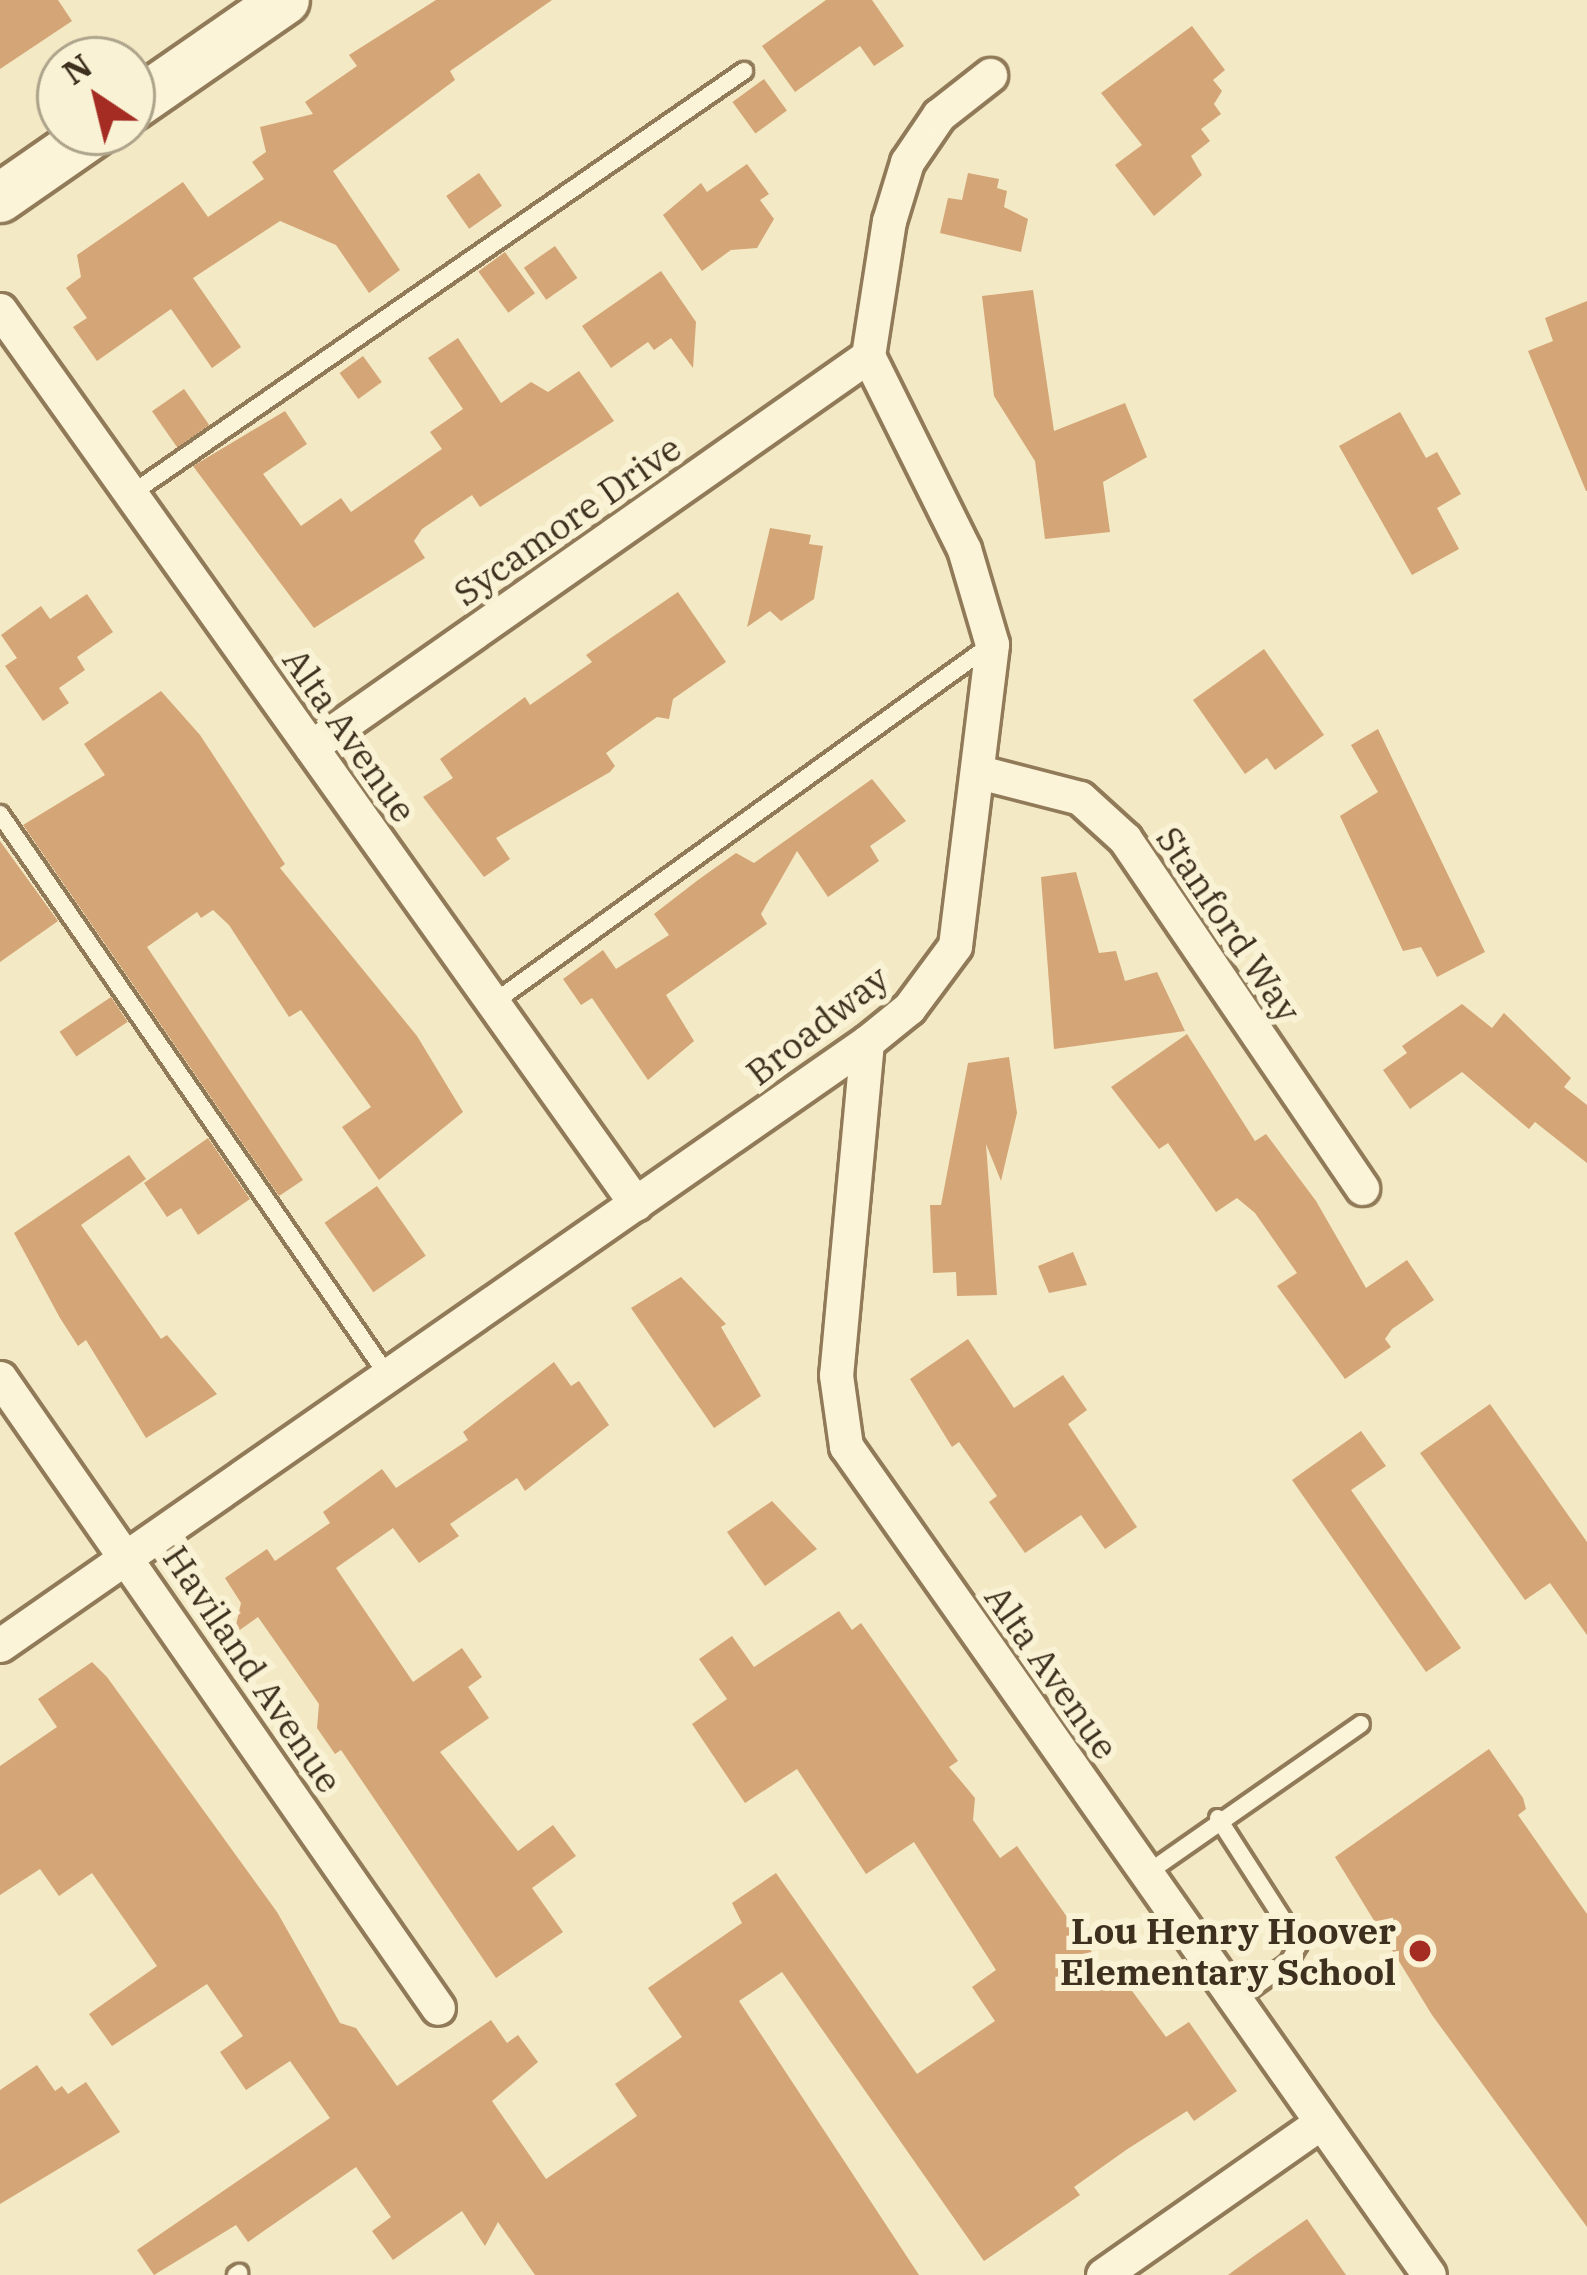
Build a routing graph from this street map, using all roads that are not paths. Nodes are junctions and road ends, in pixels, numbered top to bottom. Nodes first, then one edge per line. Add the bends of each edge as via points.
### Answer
1 (285, 0) edge
2 (744, 70) dead end
3 (990, 75) dead end
4 (156, 89) edge
5 (60, 156) edge
6 (0, 198) edge
7 (0, 310) edge
8 (868, 356) junction
9 (131, 494) junction
10 (992, 644) junction
11 (311, 747) junction
12 (980, 772) junction
13 (0, 814) edge
14 (493, 1003) junction
15 (867, 1042) junction
16 (1362, 1188) dead end
17 (636, 1204) junction
18 (388, 1376) junction
19 (0, 1378) edge
20 (128, 1556) junction
21 (0, 1645) edge
22 (1361, 1724) dead end
23 (1218, 1818) junction
24 (1145, 1874) junction
25 (1235, 2001) junction
26 (438, 2008) dead end
27 (1320, 2123) junction
28 (1102, 2275) edge
29 (1430, 2275) edge

1 - 4 street
2 - 9 lane
3 - 8 street via 939,115 907,162 889,221
5 - 6 street
7 - 9 street, Alta Avenue
8 - 10 street, Broadway via 964,549
8 - 11 street, Sycamore Drive
9 - 11 street, Alta Avenue
10 - 12 street, Broadway
10 - 14 lane
11 - 14 street, Alta Avenue
12 - 15 street, Broadway via 958,940 907,1010
12 - 16 street, Stanford Way via 1080,798 1125,839
13 - 18 lane
14 - 17 street, Alta Avenue
15 - 17 street, Broadway
15 - 24 street, Alta Avenue via 836,1375 840,1430
17 - 18 street, Broadway
18 - 20 street, Broadway
19 - 20 street, Haviland Avenue
20 - 21 street, Broadway
20 - 26 street, Haviland Avenue
22 - 23 lane
23 - 24 lane
23 - 25 lane via 1299,1945 1288,1963
24 - 25 street, Alta Avenue
25 - 27 street, Alta Avenue
27 - 28 street
27 - 29 street, Alta Avenue

